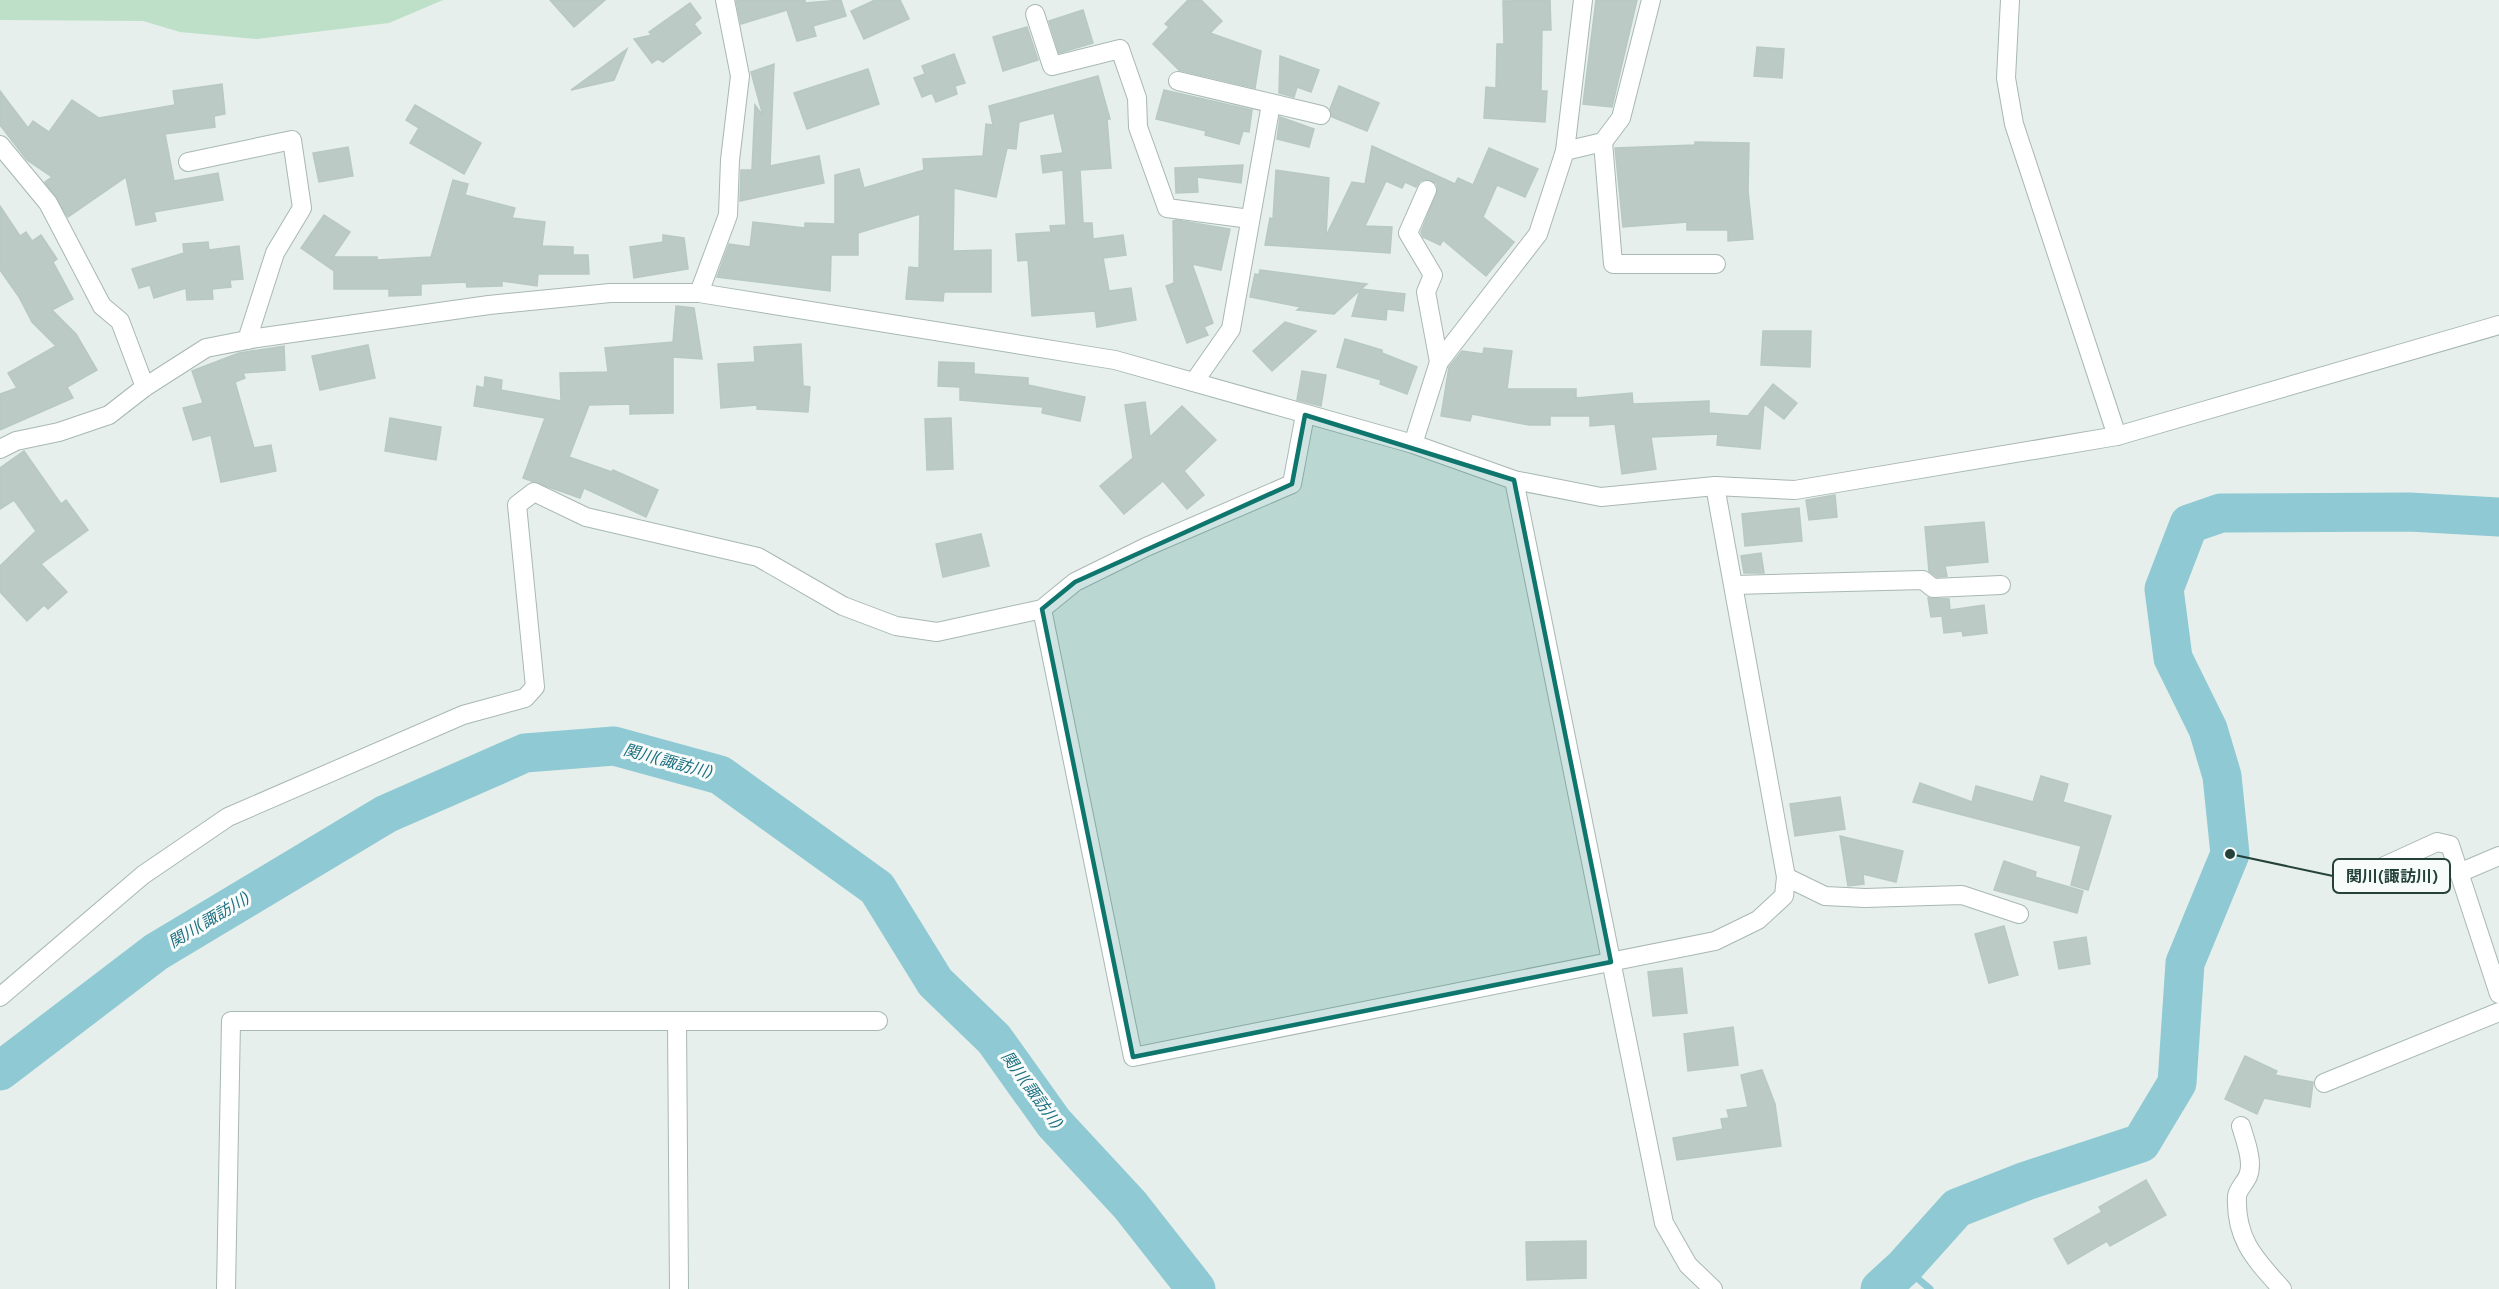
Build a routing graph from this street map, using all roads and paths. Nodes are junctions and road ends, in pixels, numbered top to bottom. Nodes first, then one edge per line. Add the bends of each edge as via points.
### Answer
1 (725, 0) edge
2 (1582, 0) edge
3 (1651, 0) edge
4 (2010, 0) edge
5 (1035, 14) dead end
6 (1178, 81) dead end
7 (1271, 104) junction
8 (1321, 115) dead end
9 (1603, 142) junction
10 (0, 145) edge
11 (1565, 151) junction
12 (188, 162) dead end
13 (1427, 190) dead end
14 (1250, 219) junction
15 (1716, 264) dead end
16 (699, 293) junction
17 (2499, 325) edge
18 (247, 340) junction
19 (1439, 362) junction
20 (1194, 382) junction
21 (145, 387) junction
22 (1305, 415) junction
23 (2117, 436) junction
24 (1413, 444) junction
25 (0, 448) edge
26 (1514, 480) junction
27 (1715, 486) junction
28 (1735, 585) junction
29 (2001, 585) dead end
30 (1042, 609) junction
31 (2499, 856) edge
32 (2459, 873) junction
33 (1786, 877) junction
34 (2345, 884) dead end
35 (2019, 914) dead end
36 (1611, 962) junction
37 (2499, 994) edge
38 (0, 997) edge
39 (2499, 1012) edge
40 (677, 1021) junction
41 (878, 1021) dead end
42 (2324, 1083) dead end
43 (2241, 1126) dead end
44 (226, 1289) edge
45 (679, 1289) edge
46 (1713, 1289) edge
47 (2282, 1289) edge

1 - 16 street via 740,76 728,215
2 - 11 street
3 - 9 street via 1621,118
4 - 23 street via 2006,78 2014,124
5 - 14 street via 1052,66 1120,49 1137,98 1138,127 1167,208
6 - 7 street
7 - 8 street
7 - 14 street
9 - 11 street
9 - 15 street via 1613,264
10 - 21 street via 48,203 102,306 120,321
11 - 19 street via 1538,234
12 - 18 street via 292,140 302,208 275,253
13 - 19 street via 1408,233 1434,275 1426,292
14 - 20 street via 1231,329
16 - 18 street via 610,293 489,305
16 - 20 street via 1115,360
17 - 23 street
18 - 21 street via 206,348
19 - 24 street
20 - 22 street
21 - 25 street via 109,415
22 - 24 street
22 - 30 street via 1292,484 1075,582
23 - 27 street via 1795,489
24 - 26 street
26 - 27 street via 1601,497
26 - 36 street
27 - 28 street
28 - 29 street via 1923,580 1933,588
28 - 33 street
30 - 36 street via 1133,1057
30 - 38 street via 937,632 896,626 843,606 758,556 586,517 534,492 517,504 535,687 525,698 463,715 228,817 143,876
31 - 32 street
32 - 34 street via 2450,845 2442,841
32 - 37 street
33 - 35 street via 1825,896 1962,895
33 - 36 street via 1784,896 1758,920 1715,941
36 - 46 street via 1664,1223 1688,1264
39 - 42 street
40 - 41 street
40 - 44 street via 231,1021
40 - 45 street
43 - 47 street via 2249,1174 2237,1194 2241,1229 2249,1252

